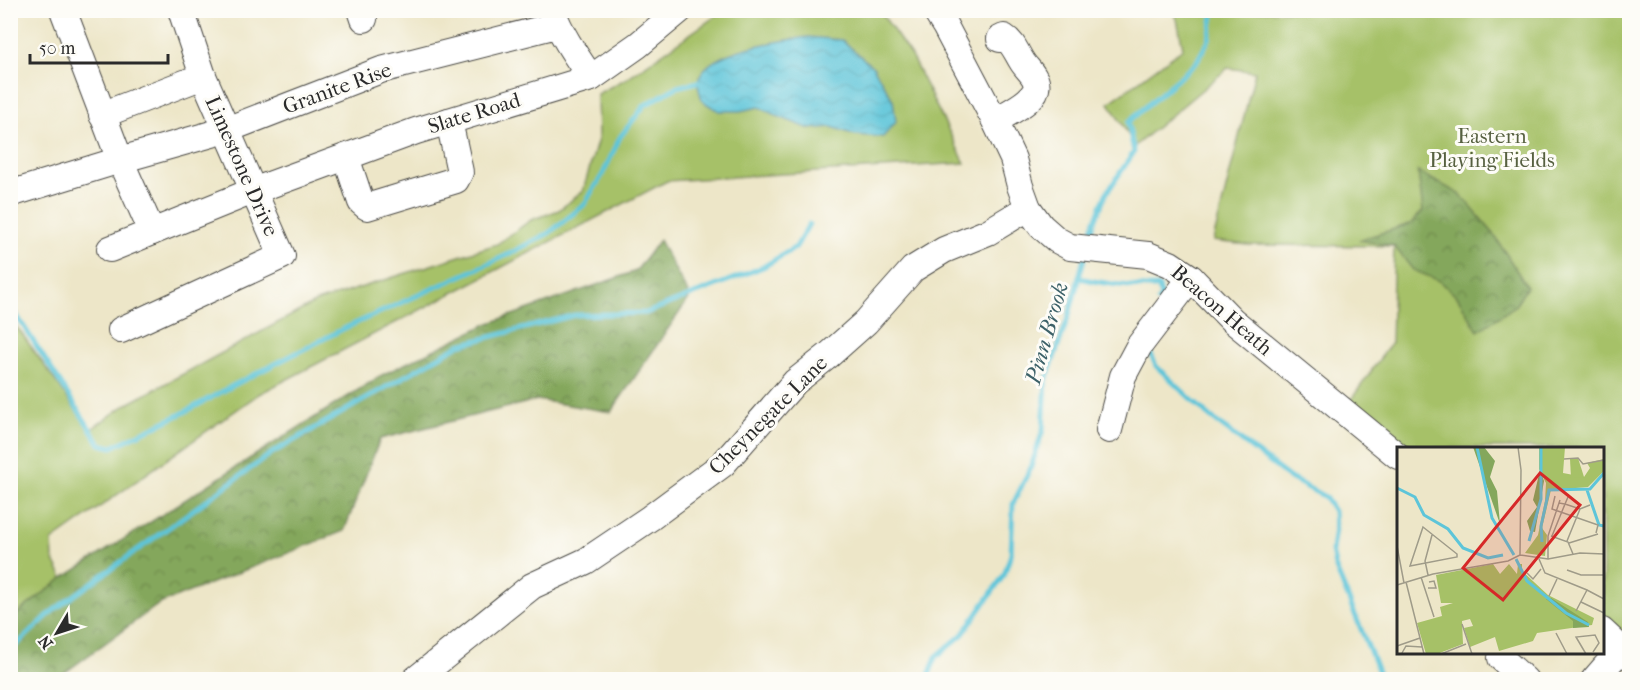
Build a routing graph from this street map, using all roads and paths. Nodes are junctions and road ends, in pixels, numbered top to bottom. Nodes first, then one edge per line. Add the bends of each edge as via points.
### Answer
1 (63, 10) edge
2 (181, 10) edge
3 (680, 10) edge
4 (935, 10) edge
5 (554, 18) edge
6 (1000, 39) dead end
7 (203, 76) junction
8 (591, 78) junction
9 (102, 115) junction
10 (449, 121) junction
11 (994, 121) junction
12 (226, 130) junction
13 (346, 157) junction
14 (120, 160) junction
15 (253, 191) junction
16 (16, 192) dead end
17 (1028, 208) junction
18 (152, 232) junction
19 (110, 249) dead end
20 (1191, 278) junction
21 (121, 330) dead end
22 (1109, 430) dead end
23 (1397, 455) edge
24 (1604, 633) edge
25 (1625, 653) edge
26 (1501, 658) dead end
27 (415, 680) edge
28 (1525, 680) edge
29 (1594, 680) edge

1 - 9 street
2 - 7 street, Limestone Drive
3 - 8 street, Slate Road
4 - 11 street
5 - 8 street
5 - 12 street, Granite Rise via 381,70
6 - 11 street via 1009,40 1037,84 1032,98
7 - 9 street
7 - 12 street, Limestone Drive
8 - 10 street, Slate Road
9 - 14 street
10 - 13 street, Slate Road
10 - 13 street via 460,172 456,180 367,207 361,202
11 - 17 street via 1013,159
12 - 14 street, Granite Rise
12 - 15 street, Limestone Drive
13 - 15 street, Slate Road
14 - 16 street, Granite Rise
14 - 18 street
15 - 18 street, Slate Road
15 - 21 street, Limestone Drive via 282,256
17 - 20 street, Beacon Heath via 1041,226 1070,247 1148,255
17 - 27 street, Cheynegate Lane via 913,269 866,321 795,382 723,464 586,561 532,586
18 - 19 street, Slate Road
20 - 22 street via 1144,339 1123,376
20 - 23 street, Beacon Heath via 1232,320
24 - 25 street
25 - 29 street
26 - 28 street

